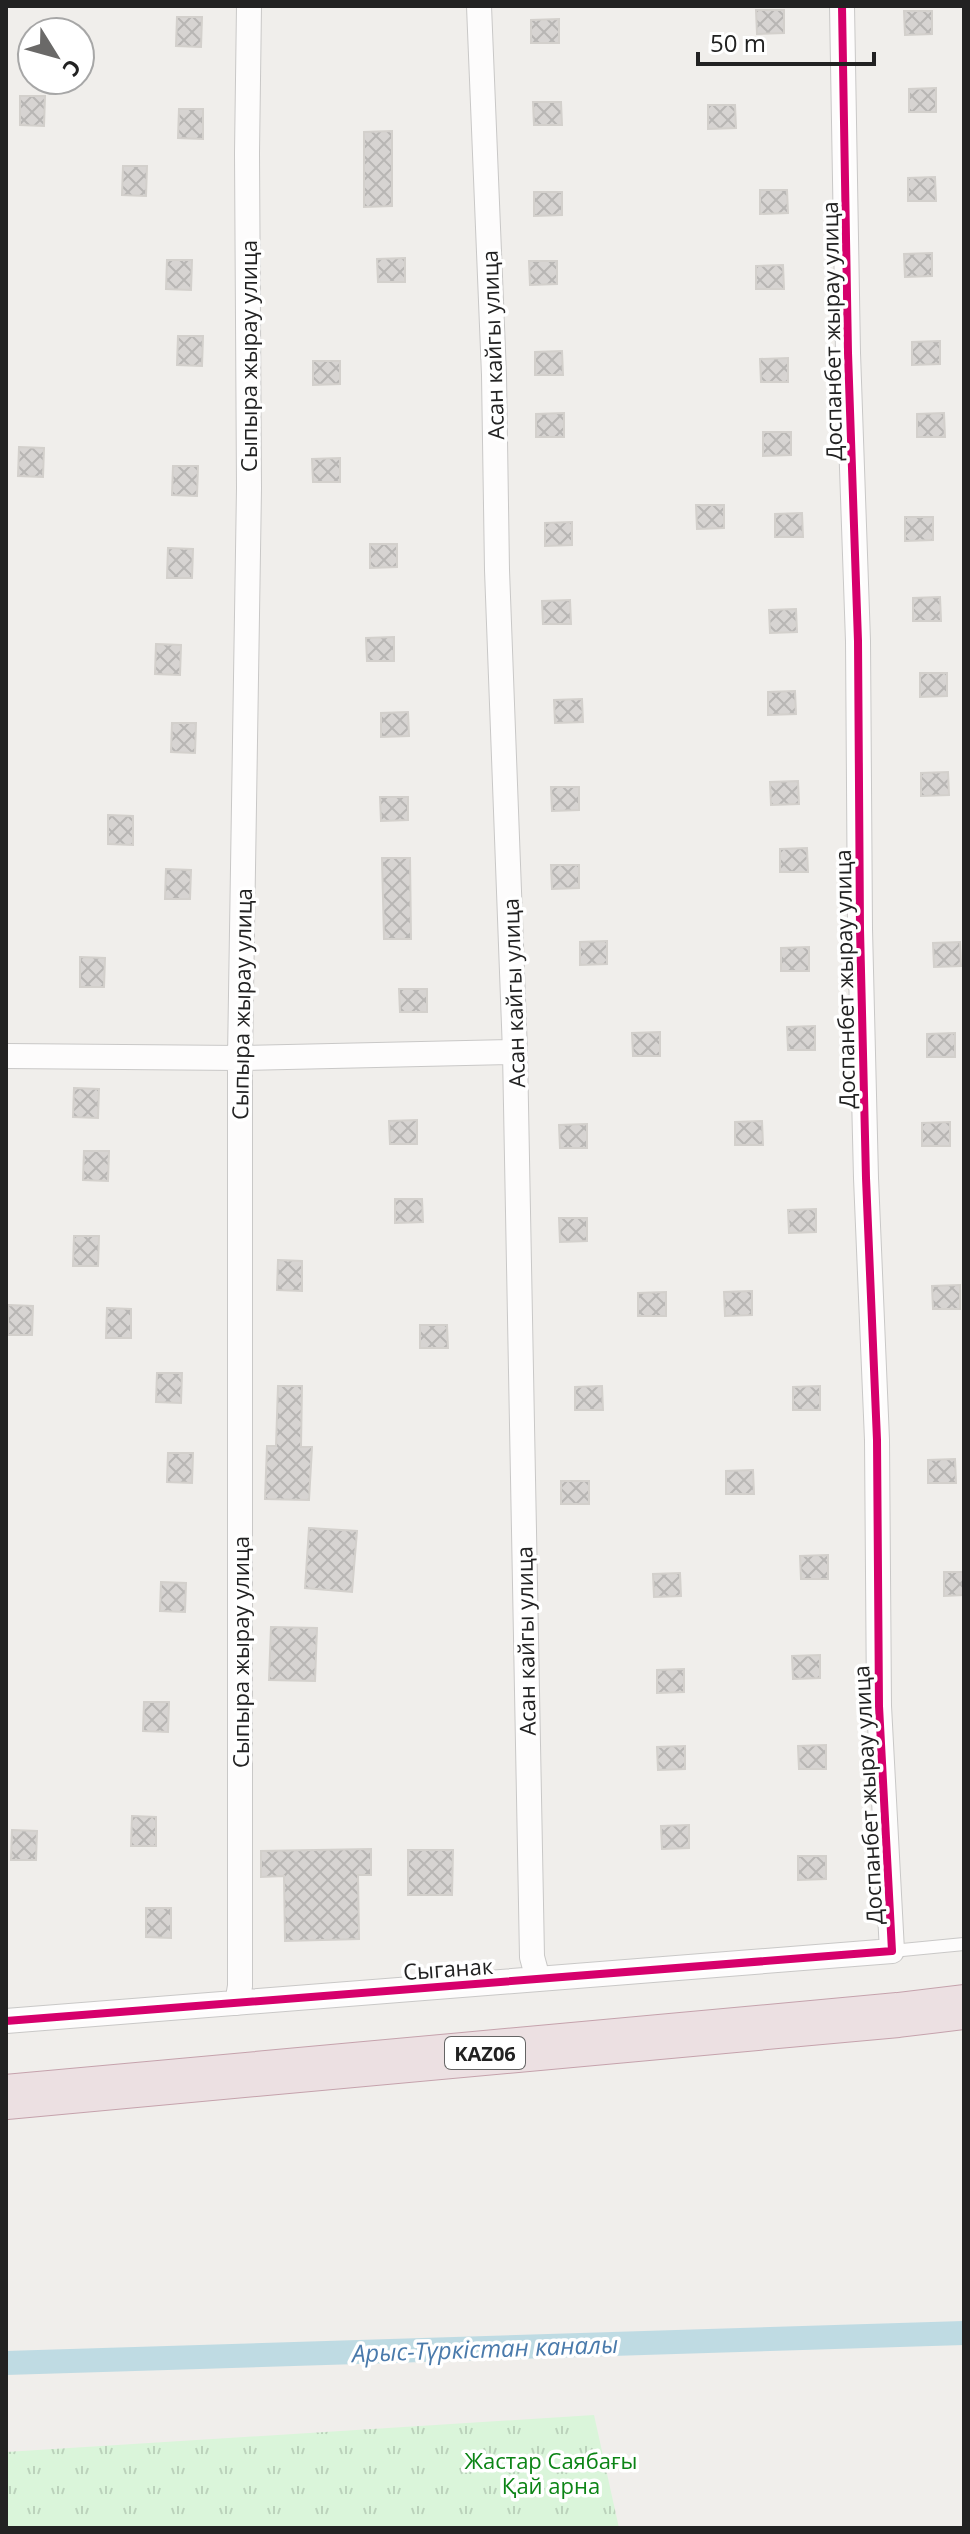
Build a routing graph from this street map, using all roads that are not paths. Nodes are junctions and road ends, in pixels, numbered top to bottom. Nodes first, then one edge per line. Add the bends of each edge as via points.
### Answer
1 (249, 6) edge
2 (479, 6) edge
3 (842, 6) edge
4 (515, 1052) junction
5 (6, 1056) edge
6 (240, 1058) junction
7 (964, 1944) edge
8 (892, 1951) junction
9 (538, 1979) junction
10 (237, 2003) junction
11 (964, 2007) edge
12 (6, 2021) edge
13 (964, 2037) edge
14 (6, 2097) edge
15 (6, 2127) edge

1 - 6 street, Сыпыра жырау улица via 249,488
2 - 4 street, Асан кайгы улица
3 - 8 street, Доспанбет жырау улица via 879,1706
4 - 6 street
4 - 9 street, Асан кайгы улица via 531,1927
5 - 6 street
6 - 10 street, Сыпыра жырау улица
7 - 8 lane
8 - 9 street, Сыганак
9 - 10 street, Сыганак
10 - 12 street, Сыганак
11 - 14 highway, KАZ06
13 - 15 highway, KАZ06

